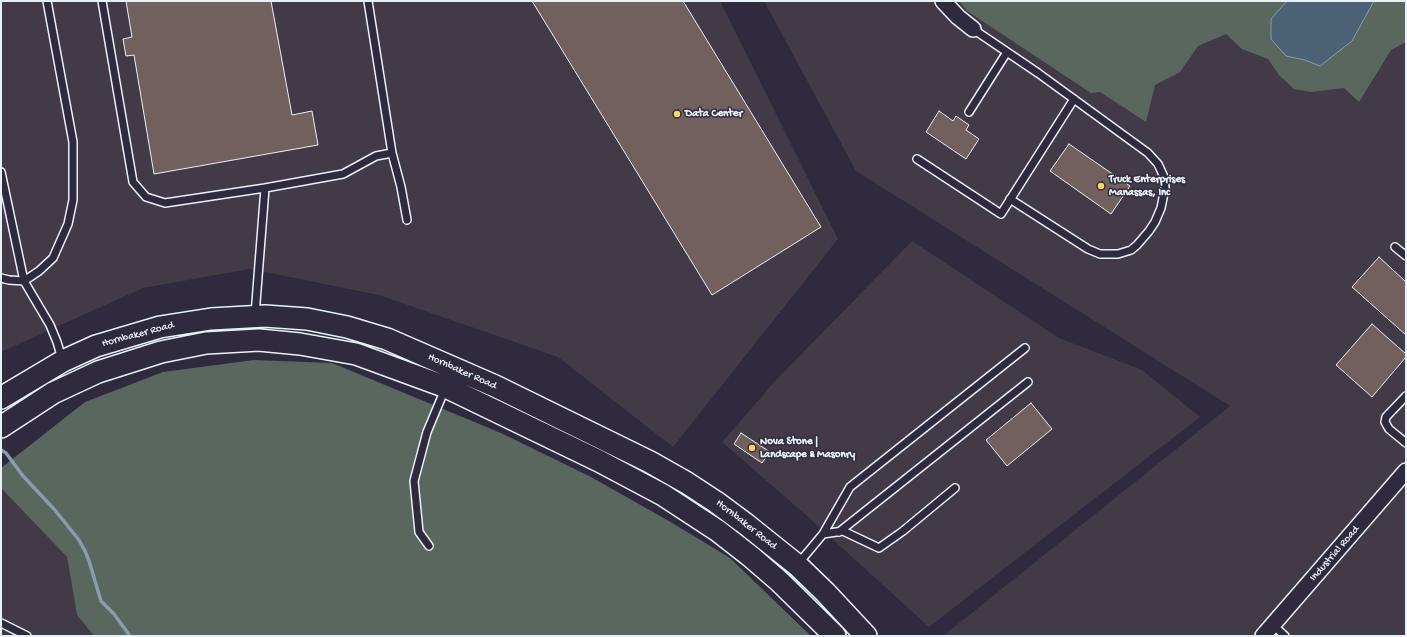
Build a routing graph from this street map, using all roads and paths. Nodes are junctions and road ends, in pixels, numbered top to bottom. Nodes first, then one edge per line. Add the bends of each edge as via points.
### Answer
1 (47, 1) edge
2 (102, 1) edge
3 (368, 1) edge
4 (943, 1) edge
5 (973, 29) joint
6 (1007, 52) junction
7 (1074, 99) junction
8 (969, 112) dead end
9 (392, 153) junction
10 (917, 159) dead end
11 (1, 172) edge
12 (265, 188) junction
13 (1010, 199) junction
14 (407, 220) dead end
15 (1395, 247) dead end
16 (1406, 256) edge
17 (1, 278) edge
18 (24, 281) junction
19 (255, 316) junction
20 (1025, 348) dead end
21 (62, 361) junction
22 (450, 378) junction
23 (1028, 382) dead end
24 (1406, 396) edge
25 (1, 398) edge
26 (1, 427) edge
27 (1406, 443) edge
28 (1406, 471) edge
29 (955, 488) dead end
30 (839, 532) junction
31 (823, 534) junction
32 (429, 546) dead end
33 (797, 565) junction
34 (1, 623) edge
35 (1268, 631) edge
36 (27, 636) edge
37 (835, 636) edge
38 (866, 636) edge
39 (1285, 636) edge

1 - 18 lane via 73,142 73,200 68,224 53,258
2 - 12 lane via 133,182 146,197 165,203
3 - 9 lane
4 - 5 street
5 - 6 lane
6 - 7 lane
6 - 8 lane
7 - 13 lane
7 - 13 lane via 1148,153 1158,164 1164,177 1165,188 1155,222 1131,250 1118,254 1100,254 1088,250
9 - 12 lane via 376,156 343,174
9 - 14 lane
10 - 13 lane via 1001,214
11 - 18 lane
12 - 19 lane
15 - 16 lane
17 - 18 lane
18 - 21 lane via 50,325
19 - 21 main road, Hornbaker Road via 211,319 160,327 96,346
19 - 22 main road, Hornbaker Road via 307,319 387,339
20 - 31 lane via 850,487
21 - 25 main road, Hornbaker Road
22 - 26 main road, Hornbaker Road via 356,354 300,344 259,340 206,343 161,352 98,372 53,393
22 - 32 lane via 427,432 414,480 419,532
22 - 33 main road, Hornbaker Road via 495,386 656,465 716,502
22 - 37 main road, Hornbaker Road via 663,495 718,531 780,581
23 - 30 lane
24 - 27 lane via 1386,417 1385,422 1389,429
28 - 35 street, Industrial Road
29 - 30 lane via 879,548 843,531
30 - 31 lane
31 - 33 lane
33 - 38 main road, Hornbaker Road
34 - 36 lane
35 - 39 lane

